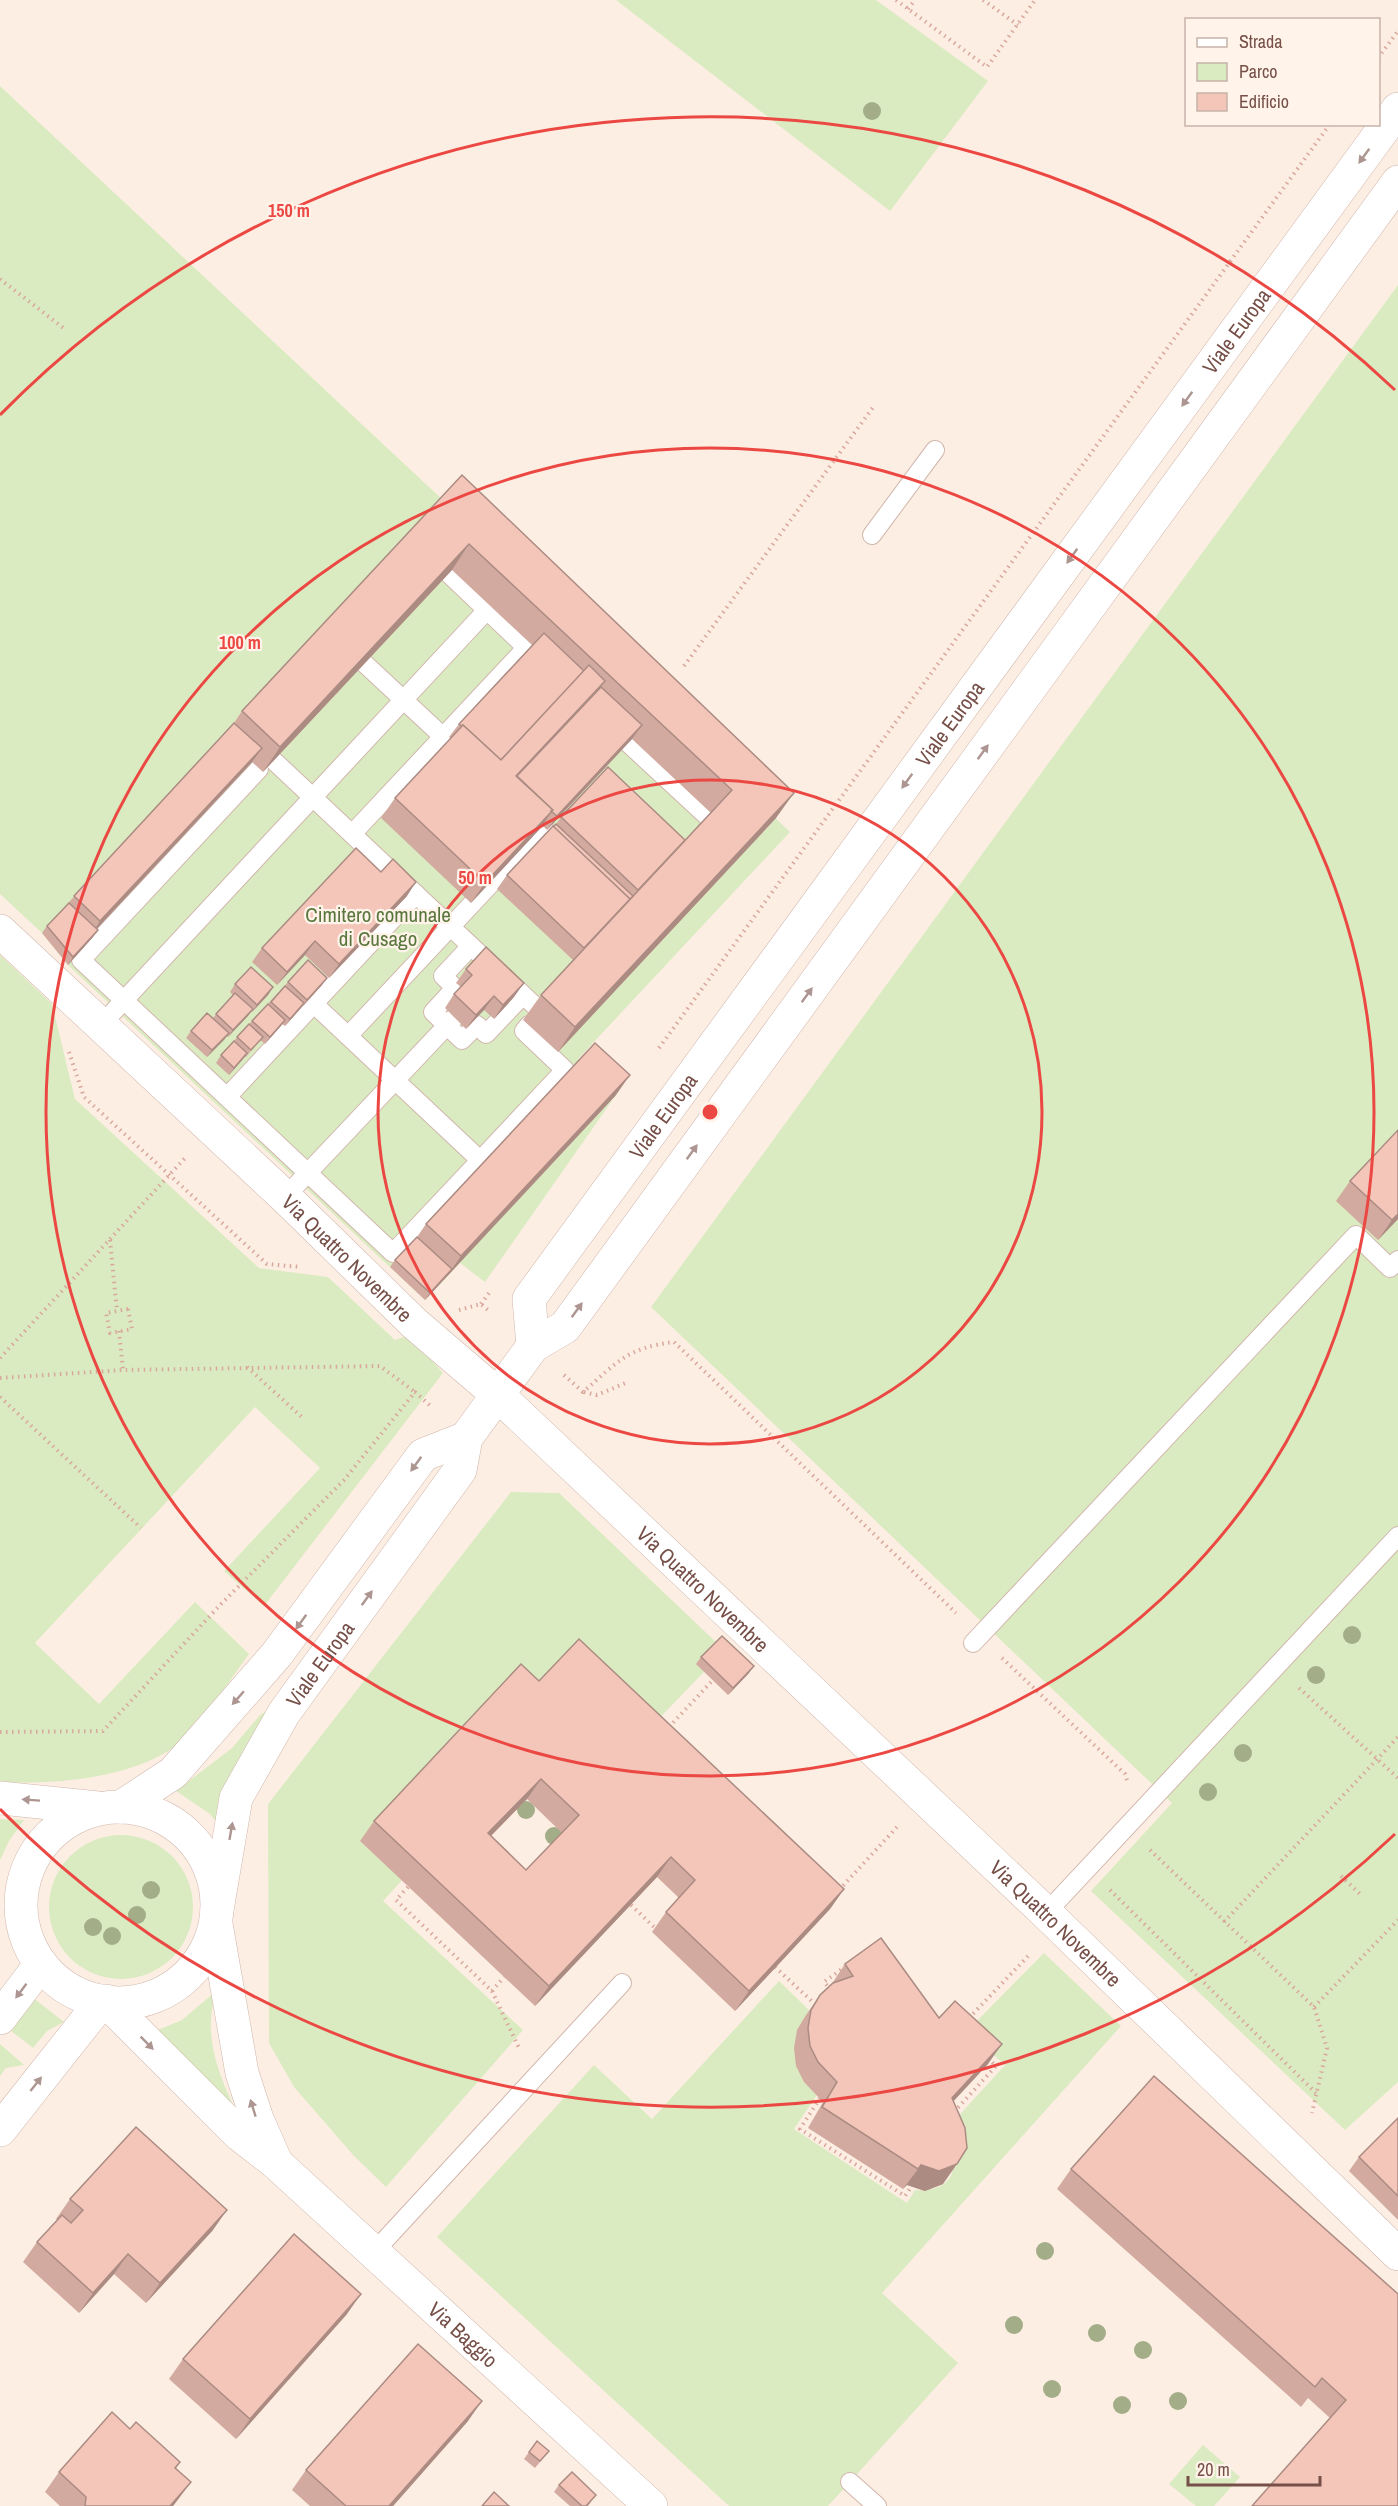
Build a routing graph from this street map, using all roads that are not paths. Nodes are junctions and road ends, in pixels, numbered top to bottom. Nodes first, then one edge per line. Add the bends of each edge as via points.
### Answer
1 (1398, 109) edge
2 (1398, 182) edge
3 (935, 450) dead end
4 (872, 536) dead end
5 (448, 573) edge
6 (487, 610) junction
7 (364, 663) edge
8 (404, 700) junction
9 (443, 737) junction
10 (628, 743) edge
11 (466, 758) edge
12 (313, 797) junction
13 (527, 815) edge
14 (710, 819) edge
15 (352, 834) junction
16 (416, 894) junction
17 (451, 927) junction
18 (0, 931) edge
19 (471, 946) junction
20 (124, 1000) junction
21 (314, 1004) junction
22 (450, 1010) junction
23 (101, 1025) junction
24 (529, 1025) dead end
25 (348, 1036) junction
26 (395, 1081) junction
27 (227, 1097) junction
28 (480, 1160) junction
29 (308, 1173) junction
30 (285, 1197) junction
31 (1398, 1260) edge
32 (532, 1346) junction
33 (498, 1395) junction
34 (466, 1438) junction
35 (1398, 1536) edge
36 (976, 1639) road end
37 (0, 1798) edge
38 (112, 1808) junction
39 (11, 1890) edge
40 (1046, 1913) junction
41 (217, 1917) junction
42 (41, 1964) junction
43 (622, 1983) dead end
44 (104, 2001) junction
45 (0, 2018) edge
46 (0, 2130) edge
47 (275, 2162) junction
48 (373, 2253) junction
49 (1398, 2254) edge
50 (850, 2482) dead end
51 (651, 2506) edge
52 (877, 2506) edge

1 -> 32 street, Viale Europa via 529,1299
32 -> 2 street, Viale Europa via 565,1327
3 - 4 lane
5 - 6 lane
6 - 8 lane
6 - 9 lane via 529,649
7 - 8 lane
8 - 9 lane
8 - 12 lane
9 - 11 lane
9 - 15 lane
10 - 14 lane
12 - 15 lane
12 - 20 lane
12 - 20 lane via 266,765 81,960
13 - 17 lane via 543,828
15 - 16 lane
16 - 17 lane
16 - 21 lane
17 - 19 lane
17 - 25 lane
18 - 23 street, Via Quattro Novembre
19 - 22 lane via 443,976 455,988
19 - 22 lane via 530,1001 486,1034 475,1023 462,1040
20 - 23 lane
20 - 27 lane
21 - 25 lane
21 - 27 lane
22 - 26 lane
23 - 30 street, Via Quattro Novembre
24 - 28 lane via 524,1031 565,1070
25 - 26 lane
26 - 28 lane
26 - 29 lane
27 - 29 lane
28 - 29 lane via 393,1253
29 - 30 lane
30 - 33 street, Via Quattro Novembre via 414,1323
31 - 36 lane via 1390,1268 1356,1236
32 - 33 street, Viale Europa
33 - 34 street, Viale Europa
33 - 40 street, Via Quattro Novembre
34 -> 38 street, Viale Europa via 423,1455 277,1654 173,1773
41 -> 34 street, Viale Europa via 236,1798 284,1713 460,1470
35 - 40 lane
38 -> 37 street
38 - 39 street via 84,1813 67,1822 45,1841
38 - 41 street via 156,1814 186,1834 210,1870 216,1887
39 - 42 street
40 - 49 street, Via Quattro Novembre
41 - 44 street via 202,1958 169,1990 125,2003
47 -> 41 street, Via Baggio via 242,2073
42 - 44 street via 68,1988
42 -> 45 street
43 - 48 lane
46 -> 44 street
44 -> 47 street, Via Baggio via 240,2135
47 - 48 street, Via Baggio
48 - 51 street, Via Baggio
50 - 52 lane

